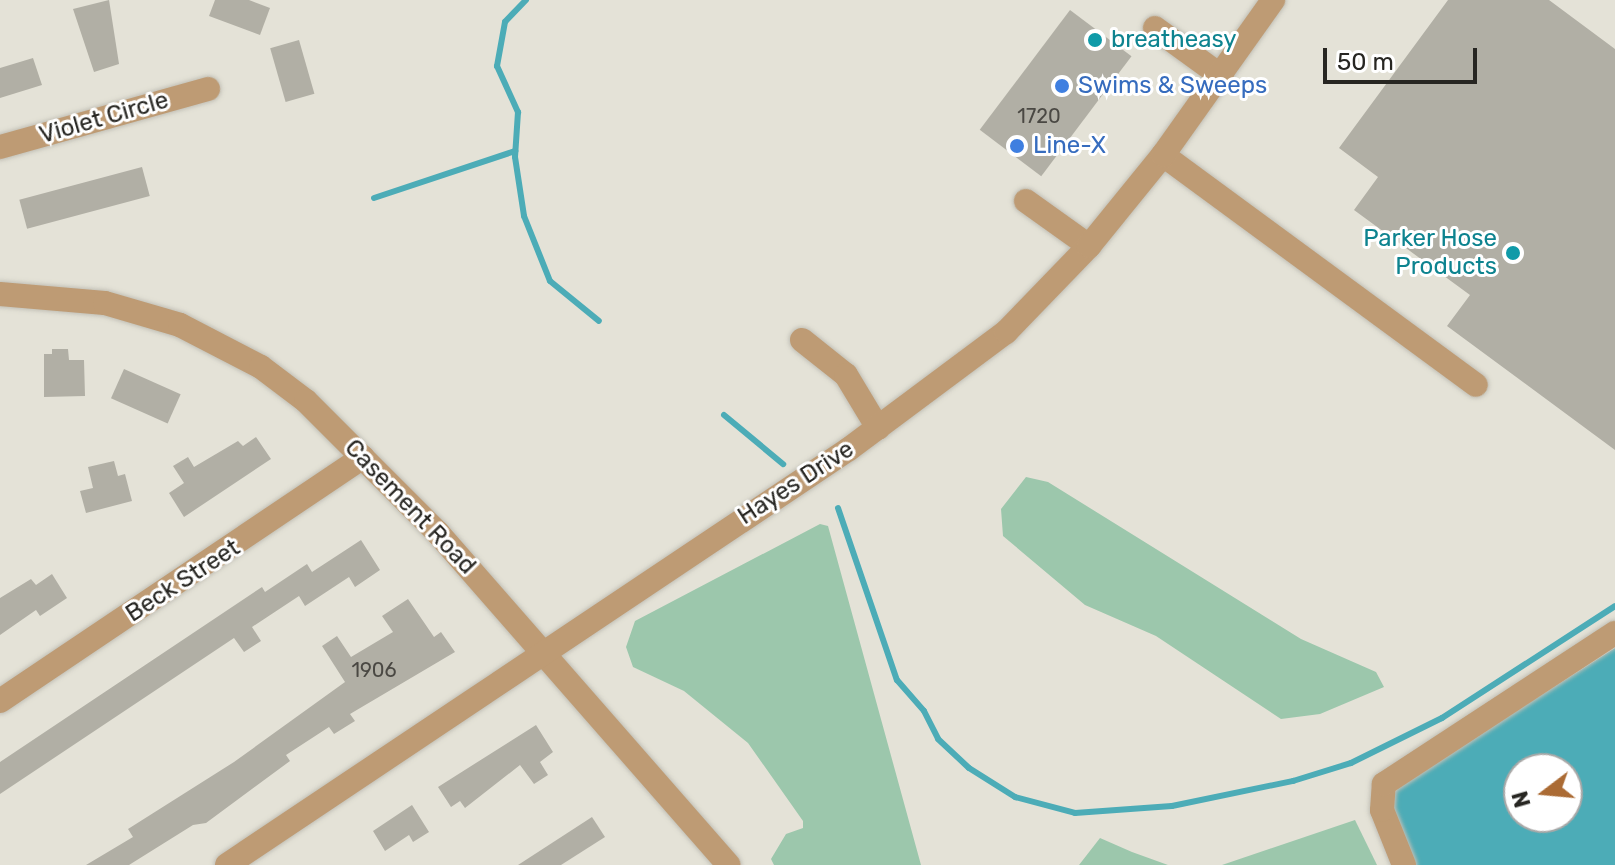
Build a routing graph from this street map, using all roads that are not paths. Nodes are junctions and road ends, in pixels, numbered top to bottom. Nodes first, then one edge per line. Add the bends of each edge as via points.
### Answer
1 (1273, 0) edge
2 (1155, 28) dead end
3 (1221, 76) junction
4 (208, 89) dead end
5 (0, 147) edge
6 (1163, 155) junction
7 (1026, 201) dead end
8 (1089, 246) junction
9 (0, 294) edge
10 (802, 340) dead end
11 (1476, 385) dead end
12 (878, 428) junction
13 (363, 457) junction
14 (1615, 633) edge
15 (544, 655) junction
16 (0, 701) edge
17 (227, 865) edge
18 (729, 865) edge
19 (1404, 865) edge

1 - 3 street, Hayes Drive
2 - 3 street
3 - 6 street, Hayes Drive
4 - 5 street, Violet Circle
6 - 8 street, Hayes Drive
6 - 11 street
7 - 8 street
8 - 12 street, Hayes Drive via 1006,332
9 - 13 street, Casement Road via 105,303 180,325 261,367 306,401
10 - 12 street via 846,375
12 - 15 street, Hayes Drive
13 - 15 street, Casement Road via 438,533
13 - 16 street, Beck Street
14 - 19 street via 1384,784 1382,810
15 - 17 street, Hayes Drive
15 - 18 street, Casement Road

